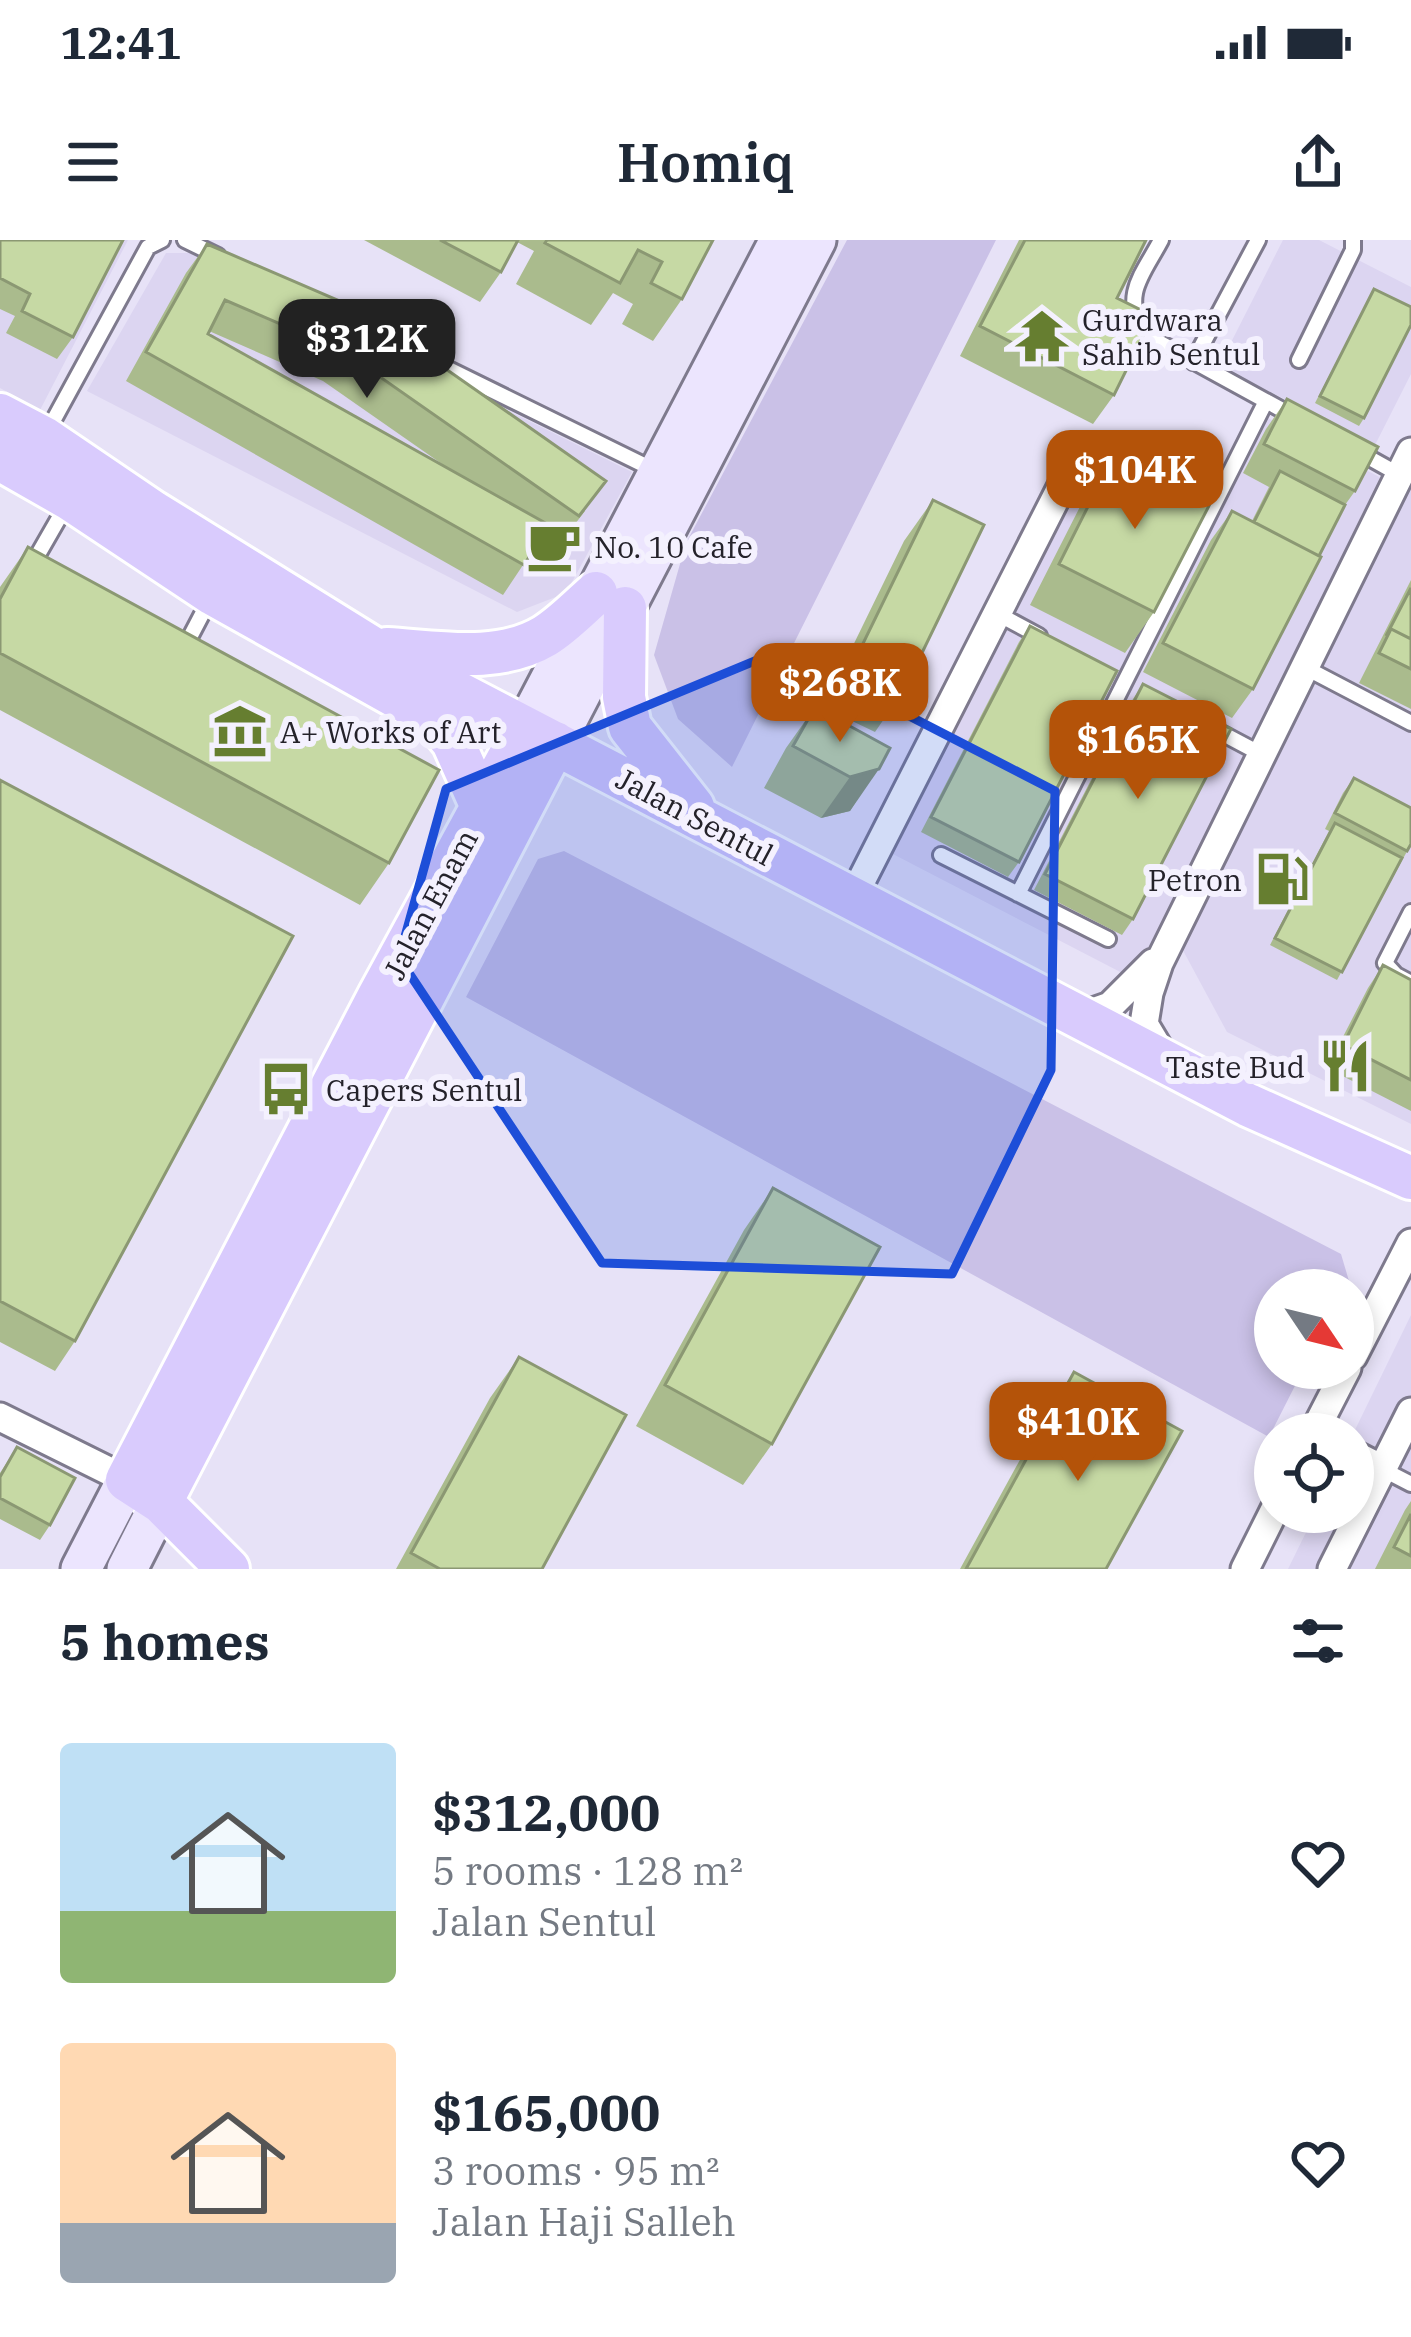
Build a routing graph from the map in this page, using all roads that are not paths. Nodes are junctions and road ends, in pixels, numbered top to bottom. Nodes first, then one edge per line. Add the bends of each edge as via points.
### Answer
1 (162, 240) edge
2 (185, 240) edge
3 (780, 240) edge
4 (816, 240) edge
5 (1161, 240) edge
6 (1258, 240) edge
7 (1353, 240) edge
8 (228, 261) edge
9 (421, 356) edge
10 (1299, 361) dead end
11 (1193, 362) junction
12 (1266, 401) junction
13 (0, 415) edge
14 (1304, 422) edge
15 (44, 438) junction
16 (1342, 443) edge
17 (0, 459) edge
18 (1405, 463) edge
19 (659, 472) junction
20 (1075, 474) dead end
21 (70, 499) junction
22 (1178, 524) edge
23 (1199, 535) junction
24 (41, 579) edge
25 (213, 594) junction
26 (610, 601) junction
27 (996, 613) junction
28 (162, 643) edge
29 (1051, 643) edge
30 (374, 649) junction
31 (1304, 667) junction
32 (1106, 672) edge
33 (1125, 682) junction
34 (1144, 692) edge
35 (1203, 723) edge
36 (1411, 723) edge
37 (540, 735) junction
38 (1262, 754) junction
39 (482, 807) junction
40 (705, 821) junction
41 (941, 855) dead end
42 (1018, 894) junction
43 (852, 899) junction
44 (1411, 912) edge
45 (1173, 935) junction
46 (1108, 939) dead end
47 (1411, 983) edge
48 (1079, 1017) junction
49 (1167, 1064) junction
50 (1411, 1178) edge
51 (1411, 1243) edge
52 (1374, 1315) edge
53 (1411, 1412) edge
54 (0, 1417) edge
55 (1374, 1465) edge
56 (1382, 1469) junction
57 (1411, 1484) edge
58 (144, 1491) junction
59 (1263, 1533) edge
60 (81, 1569) edge
61 (127, 1569) edge
62 (228, 1569) edge
63 (1245, 1569) edge
64 (1331, 1569) edge

1 - 15 lane via 148,248
2 - 8 lane
3 - 19 main road, Jalan Enam
4 - 26 main road, Jalan Enam
5 - 11 lane via 1132,295 1134,315 1142,333
6 - 11 lane
7 - 10 lane
9 - 19 lane
11 - 12 lane
12 - 14 lane
12 - 23 lane
13 - 15 main road, Jalan Sentul
15 - 30 main road, Jalan Sentul
16 - 18 lane
17 - 21 main road
18 - 31 street
19 - 26 main road, Jalan Enam
20 - 27 street
21 - 24 lane via 32,565
21 - 25 main road
22 - 23 lane
23 - 33 lane
25 - 28 lane via 188,641
25 - 39 main road via 433,717
26 - 30 main road via 503,652
26 - 37 main road, Jalan Enam
26 - 40 main road via 630,727
27 - 29 lane
27 - 43 street
30 - 37 main road, Jalan Sentul
31 - 36 lane
31 - 38 street
32 - 33 lane
33 - 34 lane
33 - 42 lane
35 - 38 lane
37 - 39 main road, Jalan Enam
37 - 40 main road, Jalan Sentul
37 - 58 main road, Jalan Enam
38 - 45 street
39 - 58 main road, Jalan Enam via 380,996
40 - 43 main road, Jalan Sentul
41 - 42 lane
42 - 46 lane
43 - 48 main road, Jalan Sentul
44 - 47 lane via 1385,963
45 - 48 street via 1111,1006
45 - 49 street via 1144,1024
48 - 49 main road, Jalan Sentul
49 - 50 main road, Jalan Sentul
51 - 52 street
53 - 56 street
54 - 58 street
55 - 56 street
56 - 57 lane
56 - 64 street
58 - 60 main road, Jalan Enam
58 - 61 main road, Jalan Enam
58 - 62 main road
59 - 63 street

